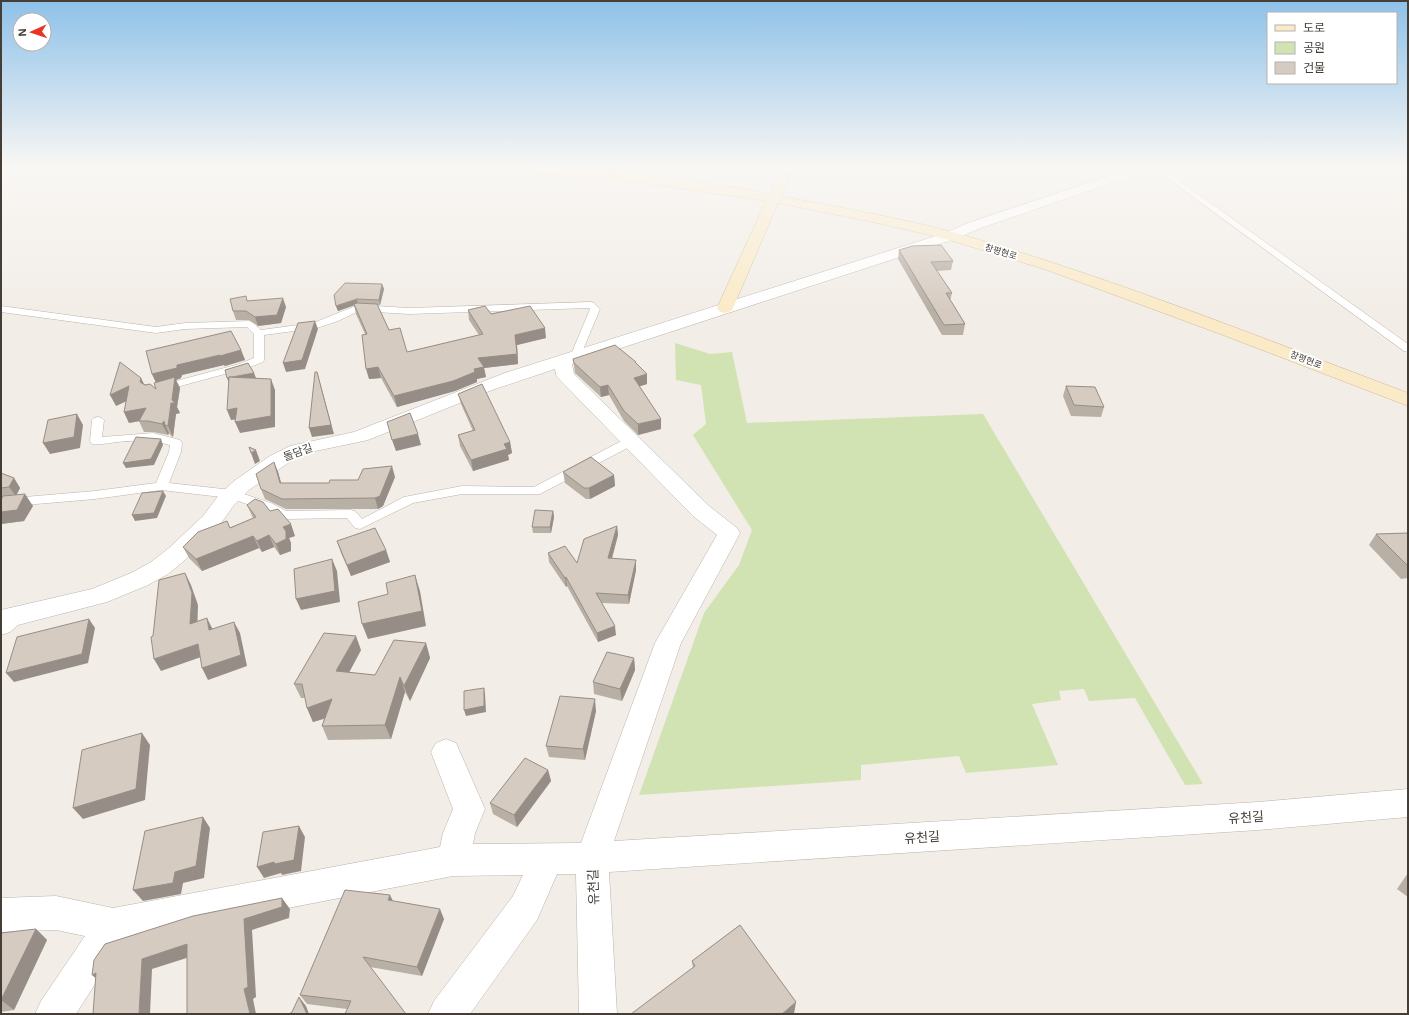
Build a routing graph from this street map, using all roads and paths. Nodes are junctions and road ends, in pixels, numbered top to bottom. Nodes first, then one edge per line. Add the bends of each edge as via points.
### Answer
1 (767, 214) edge
2 (853, 214) edge
3 (1008, 214) edge
4 (1220, 214) edge
5 (950, 236) junction
6 (725, 308) junction
7 (1, 309) edge
8 (258, 333) junction
9 (1408, 349) edge
10 (569, 359) junction
11 (151, 391) edge
12 (1408, 400) edge
13 (98, 420) dead end
14 (631, 441) junction
15 (160, 486) junction
16 (232, 494) junction
17 (1, 503) edge
18 (1, 625) edge
19 (446, 752) dead end
20 (1408, 803) edge
21 (546, 858) junction
22 (592, 858) junction
23 (454, 860) junction
24 (1, 915) edge
25 (113, 925) junction
26 (54, 1014) edge
27 (447, 1014) edge
28 (598, 1014) edge

1 - 6 main road
2 - 5 main road, 창평현로
3 - 5 street, 돌담길
4 - 9 lane
5 - 6 street, 돌담길
5 - 12 main road, 창평현로 via 1052,267
6 - 10 street, 돌담길
7 - 8 lane via 156,330 185,326 250,324
8 - 10 lane via 314,326 358,308 409,311 591,305 595,308
8 - 11 lane via 259,360
10 - 14 street via 565,375
10 - 16 street, 돌담길 via 531,369 470,391 359,436 290,453
13 - 15 lane via 96,441 153,437 176,443 175,452
14 - 16 lane via 536,491 462,490 409,500 360,525 350,514 284,515
14 - 22 street via 701,511 729,533 668,643
15 - 16 lane
15 - 17 lane via 95,495
16 - 18 street, 돌담길 via 211,520 176,554 148,575 126,586 80,601 10,617
19 - 23 street via 469,809 459,833
20 - 22 street, 유천길 via 1258,816
21 - 22 street
21 - 23 street
21 - 27 street via 525,908
22 - 28 street, 유천길
23 - 25 street
24 - 25 street via 56,913
25 - 26 street

